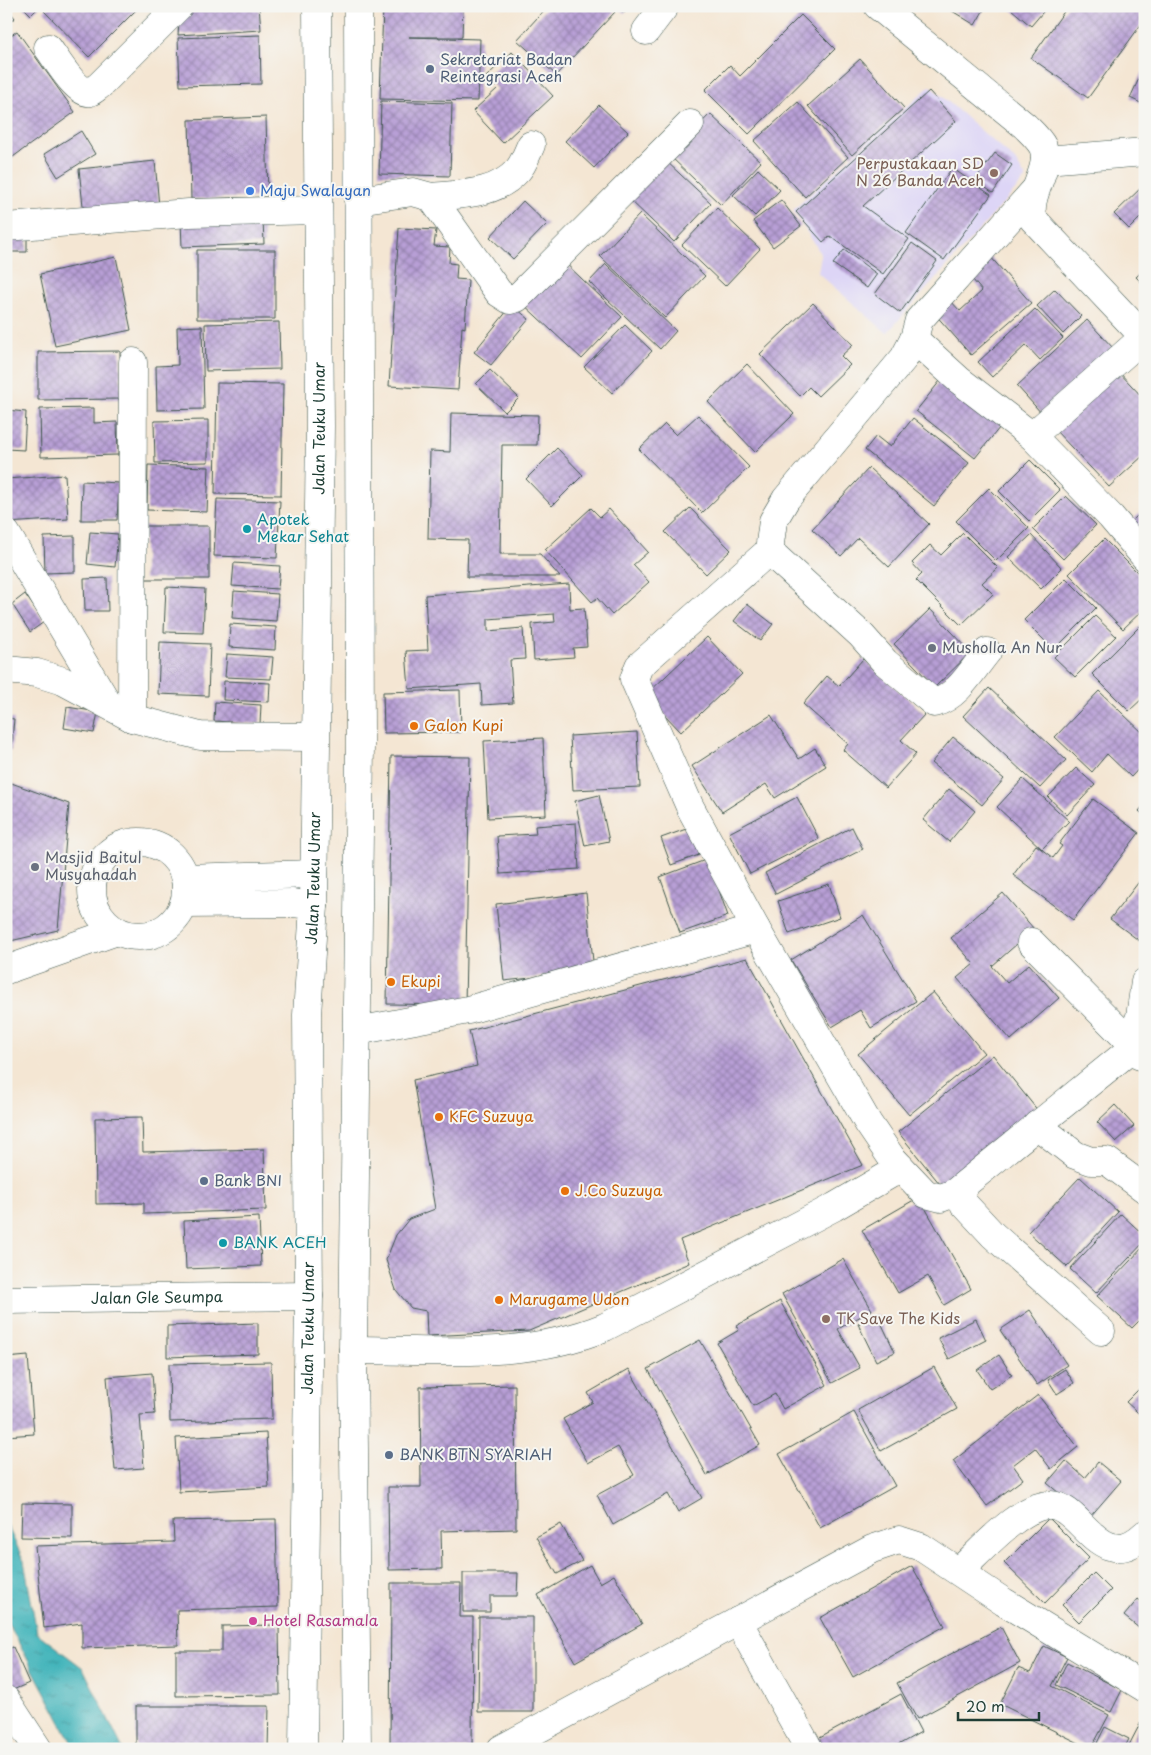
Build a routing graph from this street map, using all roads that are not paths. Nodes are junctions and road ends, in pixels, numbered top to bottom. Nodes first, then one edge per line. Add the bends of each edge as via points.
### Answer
1 (178, 6) edge
2 (317, 6) edge
3 (358, 6) edge
4 (665, 6) edge
5 (889, 9) edge
6 (646, 31) dead end
7 (48, 48) dead end
8 (690, 124) dead end
9 (531, 145) dead end
10 (1145, 152) edge
11 (1045, 160) junction
12 (1035, 190) junction
13 (431, 197) junction
14 (358, 200) junction
15 (318, 210) junction
16 (6, 227) edge
17 (1144, 338) edge
18 (914, 339) junction
19 (134, 362) dead end
20 (1032, 436) junction
21 (6, 533) edge
22 (768, 551) junction
23 (1145, 557) edge
24 (987, 652) dead end
25 (6, 670) edge
26 (108, 704) junction
27 (132, 718) junction
28 (314, 737) junction
29 (314, 874) junction
30 (186, 878) junction
31 (184, 904) junction
32 (314, 906) junction
33 (756, 929) junction
34 (117, 931) junction
35 (1031, 942) dead end
36 (6, 970) edge
37 (1145, 982) edge
38 (357, 1031) junction
39 (1135, 1050) edge
40 (1037, 1125) junction
41 (901, 1168) junction
42 (1145, 1189) edge
43 (954, 1193) junction
44 (308, 1296) junction
45 (6, 1300) edge
46 (1101, 1331) dead end
47 (353, 1350) junction
48 (1145, 1534) edge
49 (959, 1571) junction
50 (738, 1620) junction
51 (1145, 1688) edge
52 (6, 1700) edge
53 (38, 1749) edge
54 (303, 1749) edge
55 (357, 1749) edge
56 (501, 1749) edge
57 (809, 1749) edge

1 - 7 main road via 90,92 76,87
2 - 15 main road, Jalan Teuku Umar
3 - 14 main road
4 - 6 main road
5 - 11 main road via 1025,126 1042,147
8 - 13 main road via 517,298 510,300 499,293
9 - 13 main road via 520,168 507,181 480,193
10 - 11 main road
11 - 12 main road
12 - 17 main road via 1030,208 1033,219
12 - 18 main road via 919,320
13 - 14 main road via 413,192
14 - 38 main road via 360,745
15 - 16 main road via 188,213
15 - 28 main road, Jalan Teuku Umar via 320,426
17 - 20 main road
18 - 20 main road via 959,380
18 - 22 main road via 904,358 786,499 773,521
19 - 27 main road
20 - 23 main road
21 - 26 main road
22 - 24 main road via 861,635 885,662 934,702 954,693
22 - 33 main road via 639,666 634,679 690,807
25 - 26 main road via 63,680
26 - 27 main road
27 - 28 main road via 200,736
28 - 29 main road, Jalan Teuku Umar
29 - 30 main road
29 - 32 main road, Jalan Teuku Umar
30 - 31 main road
30 - 34 main road via 181,865 162,846 135,841 110,851 94,873 93,899 106,923
31 - 32 main road via 293,903
31 - 34 main road via 173,922 156,933 143,936
32 - 44 main road, Jalan Teuku Umar via 307,1015
33 - 38 main road via 468,1010
33 - 41 main road via 868,1124
34 - 36 main road
35 - 39 main road
37 - 39 main road
38 - 47 main road
39 - 40 main road
40 - 42 main road via 1075,1155 1091,1161 1107,1161
40 - 43 main road
41 - 43 main road via 926,1194 940,1198
41 - 47 main road via 834,1207 605,1327 576,1339 500,1350
43 - 46 main road via 993,1234
44 - 45 main road, Jalan Gle Seumpa
44 - 54 main road, Jalan Teuku Umar
47 - 55 main road
48 - 49 main road via 1130,1545 1111,1546 1089,1534 1058,1507 1044,1506 1010,1524
49 - 50 main road via 921,1547 898,1540 872,1549
49 - 51 main road
50 - 56 main road
50 - 57 main road
52 - 53 main road

